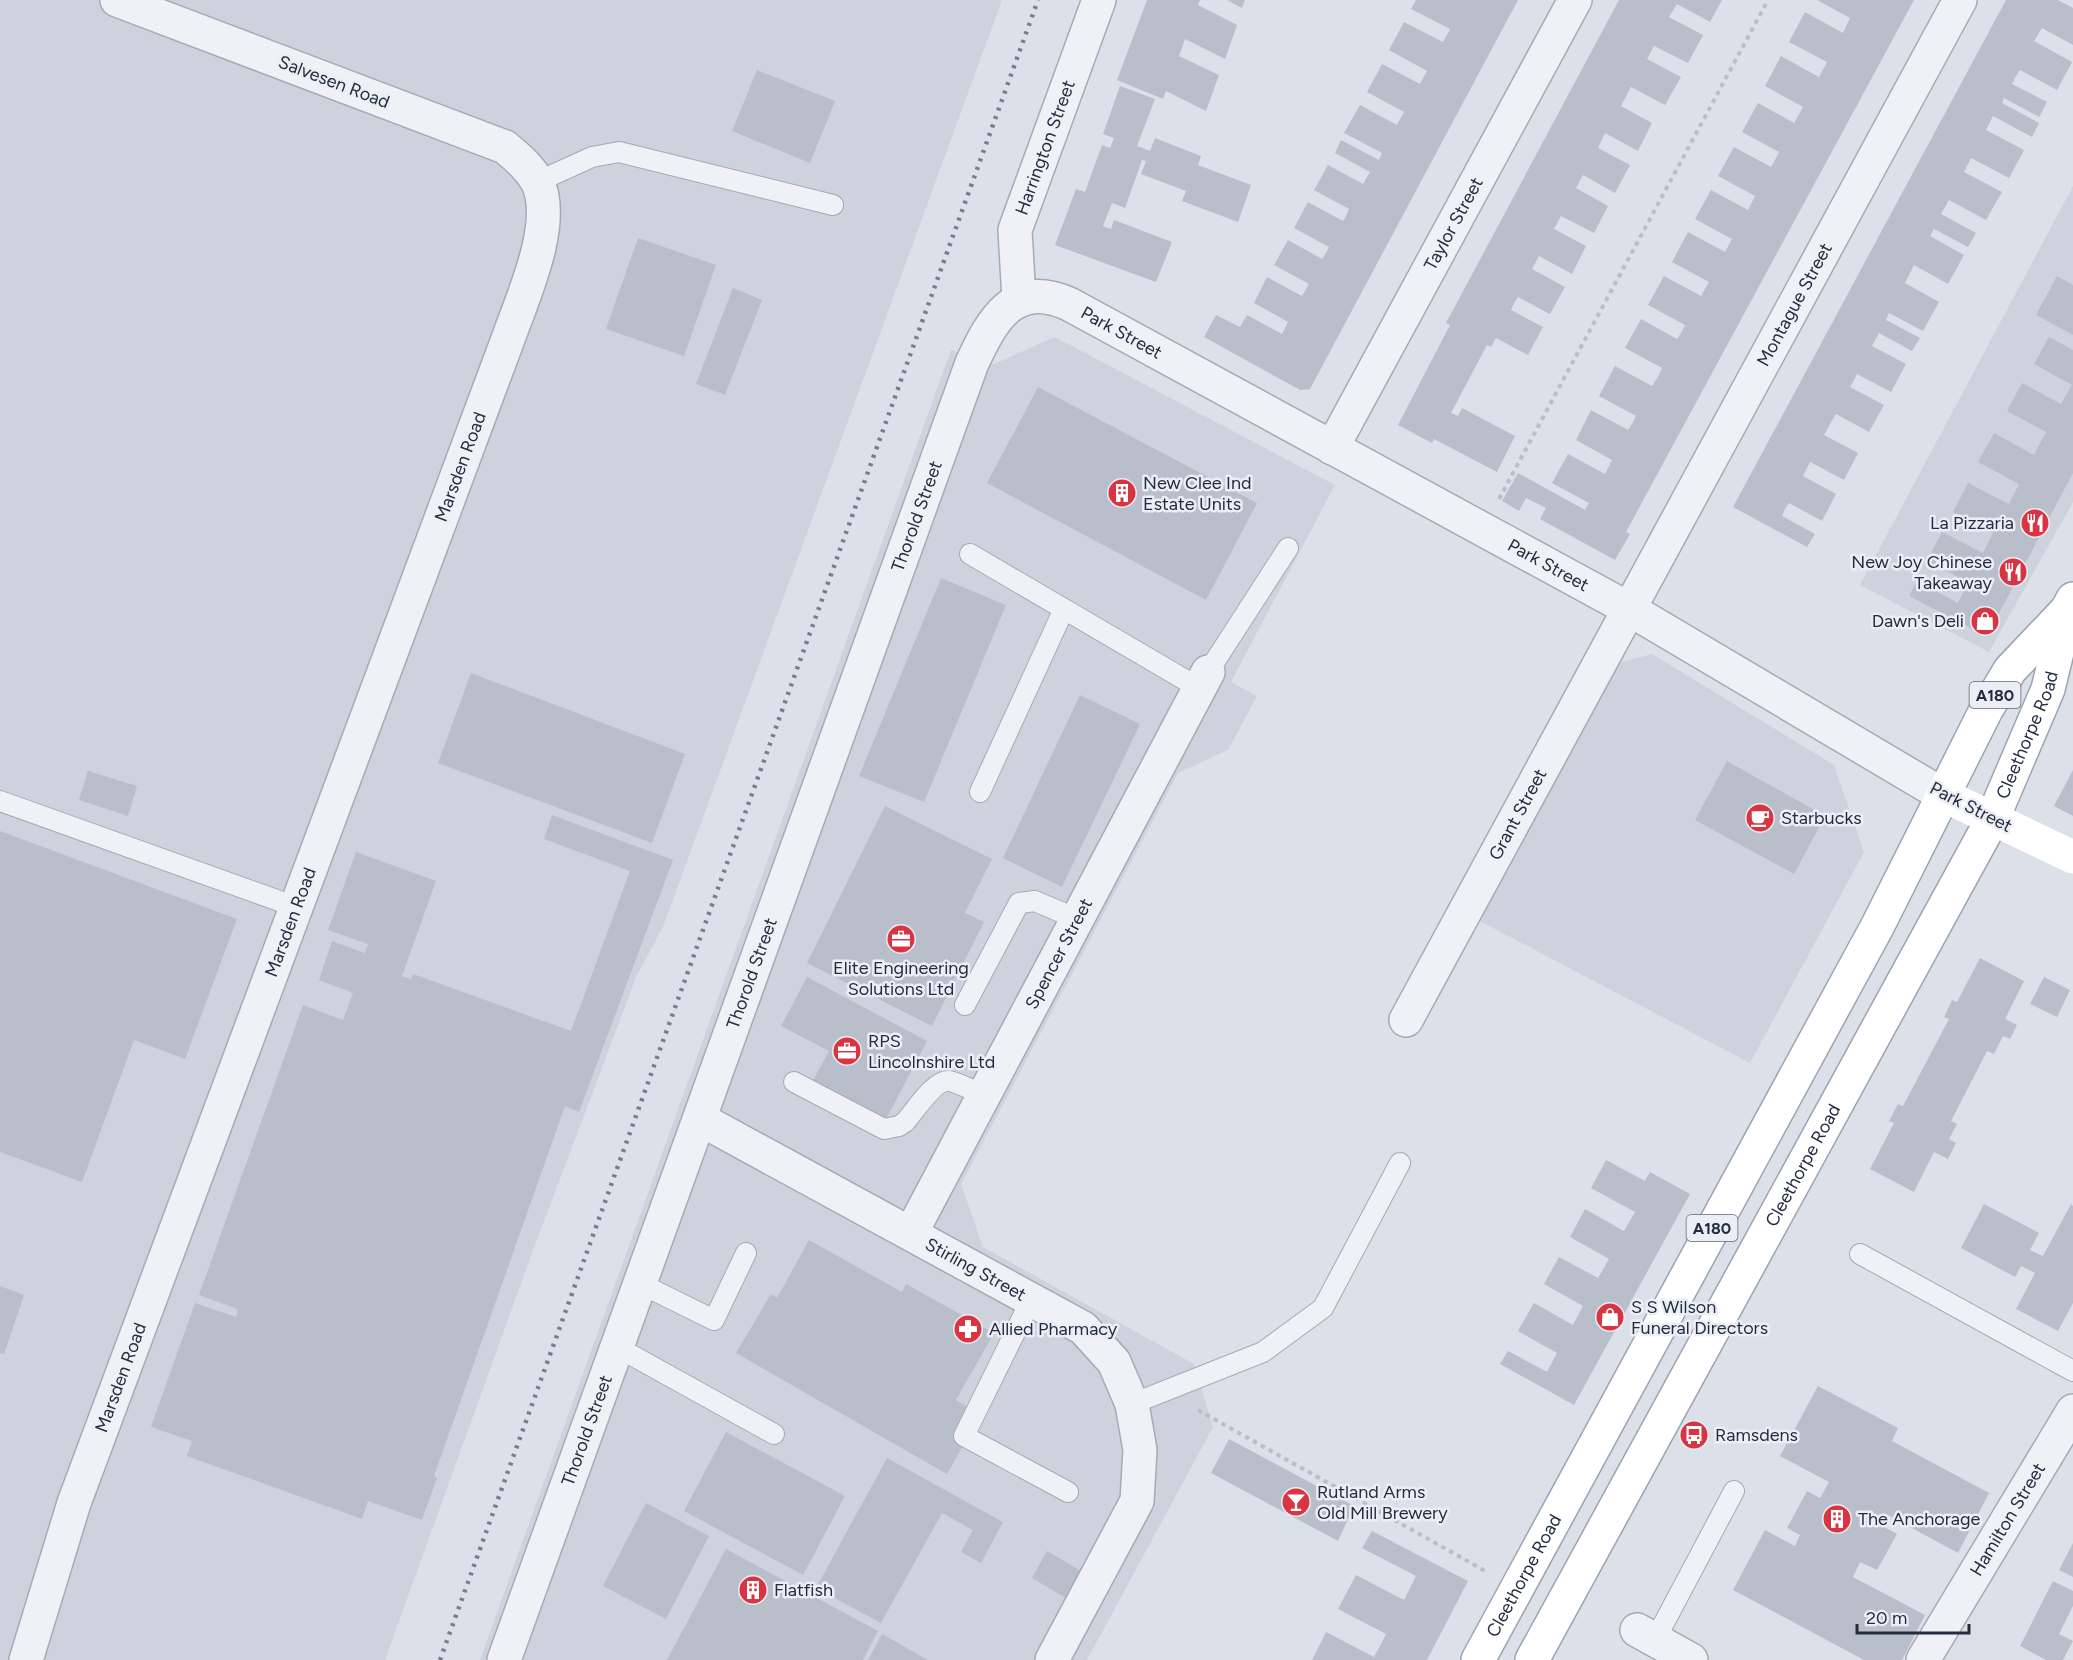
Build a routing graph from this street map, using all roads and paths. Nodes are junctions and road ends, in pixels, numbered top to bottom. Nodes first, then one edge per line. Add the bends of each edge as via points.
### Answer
1 (117, 0) edge
2 (1099, 0) edge
3 (1575, 0) edge
4 (1768, 0) edge
5 (1960, 0) edge
6 (537, 182) junction
7 (833, 205) dead end
8 (1019, 300) junction
9 (1332, 448) junction
10 (1483, 529) junction
11 (1288, 548) dead end
12 (970, 554) dead end
13 (2070, 604) edge
14 (1064, 609) junction
15 (1629, 609) junction
16 (1204, 680) junction
17 (980, 792) dead end
18 (1943, 795) junction
19 (0, 801) edge
20 (1992, 820) junction
21 (2073, 857) edge
22 (296, 908) junction
23 (1077, 919) junction
24 (965, 1005) dead end
25 (1406, 1020) dead end
26 (794, 1082) dead end
27 (984, 1095) junction
28 (700, 1119) junction
29 (1400, 1163) dead end
30 (911, 1233) junction
31 (746, 1253) dead end
32 (1860, 1254) dead end
33 (641, 1284) junction
34 (1031, 1300) junction
35 (617, 1347) junction
36 (2073, 1371) edge
37 (1165, 1391) junction
38 (1132, 1404) junction
39 (2073, 1411) edge
40 (774, 1434) dead end
41 (1734, 1491) dead end
42 (1068, 1492) dead end
43 (1517, 1588) junction
44 (1646, 1635) joint
45 (26, 1660) edge
46 (504, 1660) edge
47 (1052, 1660) edge
48 (1478, 1660) edge
49 (1532, 1660) edge
50 (1691, 1660) edge
51 (1923, 1660) edge

1 - 6 street, Salvesen Road via 505,147 523,162
2 - 8 street, Harrington Street via 1015,230
3 - 9 street, Taylor Street
4 - 10 path
5 - 15 street, Montague Street
6 - 7 lane via 592,157 619,152
6 - 22 street, Marsden Road via 542,224 537,256
8 - 9 street, Park Street via 1035,295 1069,304
8 - 28 street, Thorold Street via 998,314 972,363
9 - 10 street, Park Street
10 - 15 street, Park Street
11 - 16 lane
12 - 14 lane
13 - 18 main road, Cleethorpe Road / A180 via 2010,670
13 - 20 main road, Cleethorpe Road / A180 via 2048,689
14 - 16 lane
14 - 17 lane
15 - 18 street, Park Street
15 - 25 street, Grant Street
16 - 23 street, Spencer Street
18 - 20 main road, Park Street
18 - 43 main road, Cleethorpe Road / A180 via 1876,927
19 - 22 lane
20 - 21 main road, Park Street
20 - 49 main road, Cleethorpe Road / A180
22 - 45 street, Marsden Road via 74,1503
23 - 24 lane via 1035,901 1019,903
23 - 27 street, Spencer Street
26 - 27 lane via 884,1129 905,1122 943,1081
27 - 30 street, Spencer Street
28 - 30 street, Stirling Street
28 - 33 street, Thorold Street
29 - 37 lane via 1323,1308 1263,1352
30 - 34 street, Stirling Street
31 - 33 lane via 714,1320
32 - 36 lane
33 - 35 street, Thorold Street
34 - 38 street, Stirling Street via 1083,1328 1114,1362
34 - 42 lane via 964,1436
35 - 40 lane
35 - 46 street, Thorold Street
37 - 38 lane
37 - 43 path
38 - 47 street, Stirling Street via 1140,1450 1137,1501
39 - 51 street, Hamilton Street
41 - 44 lane
43 - 48 main road, Cleethorpe Road / A180
44 - 50 street

